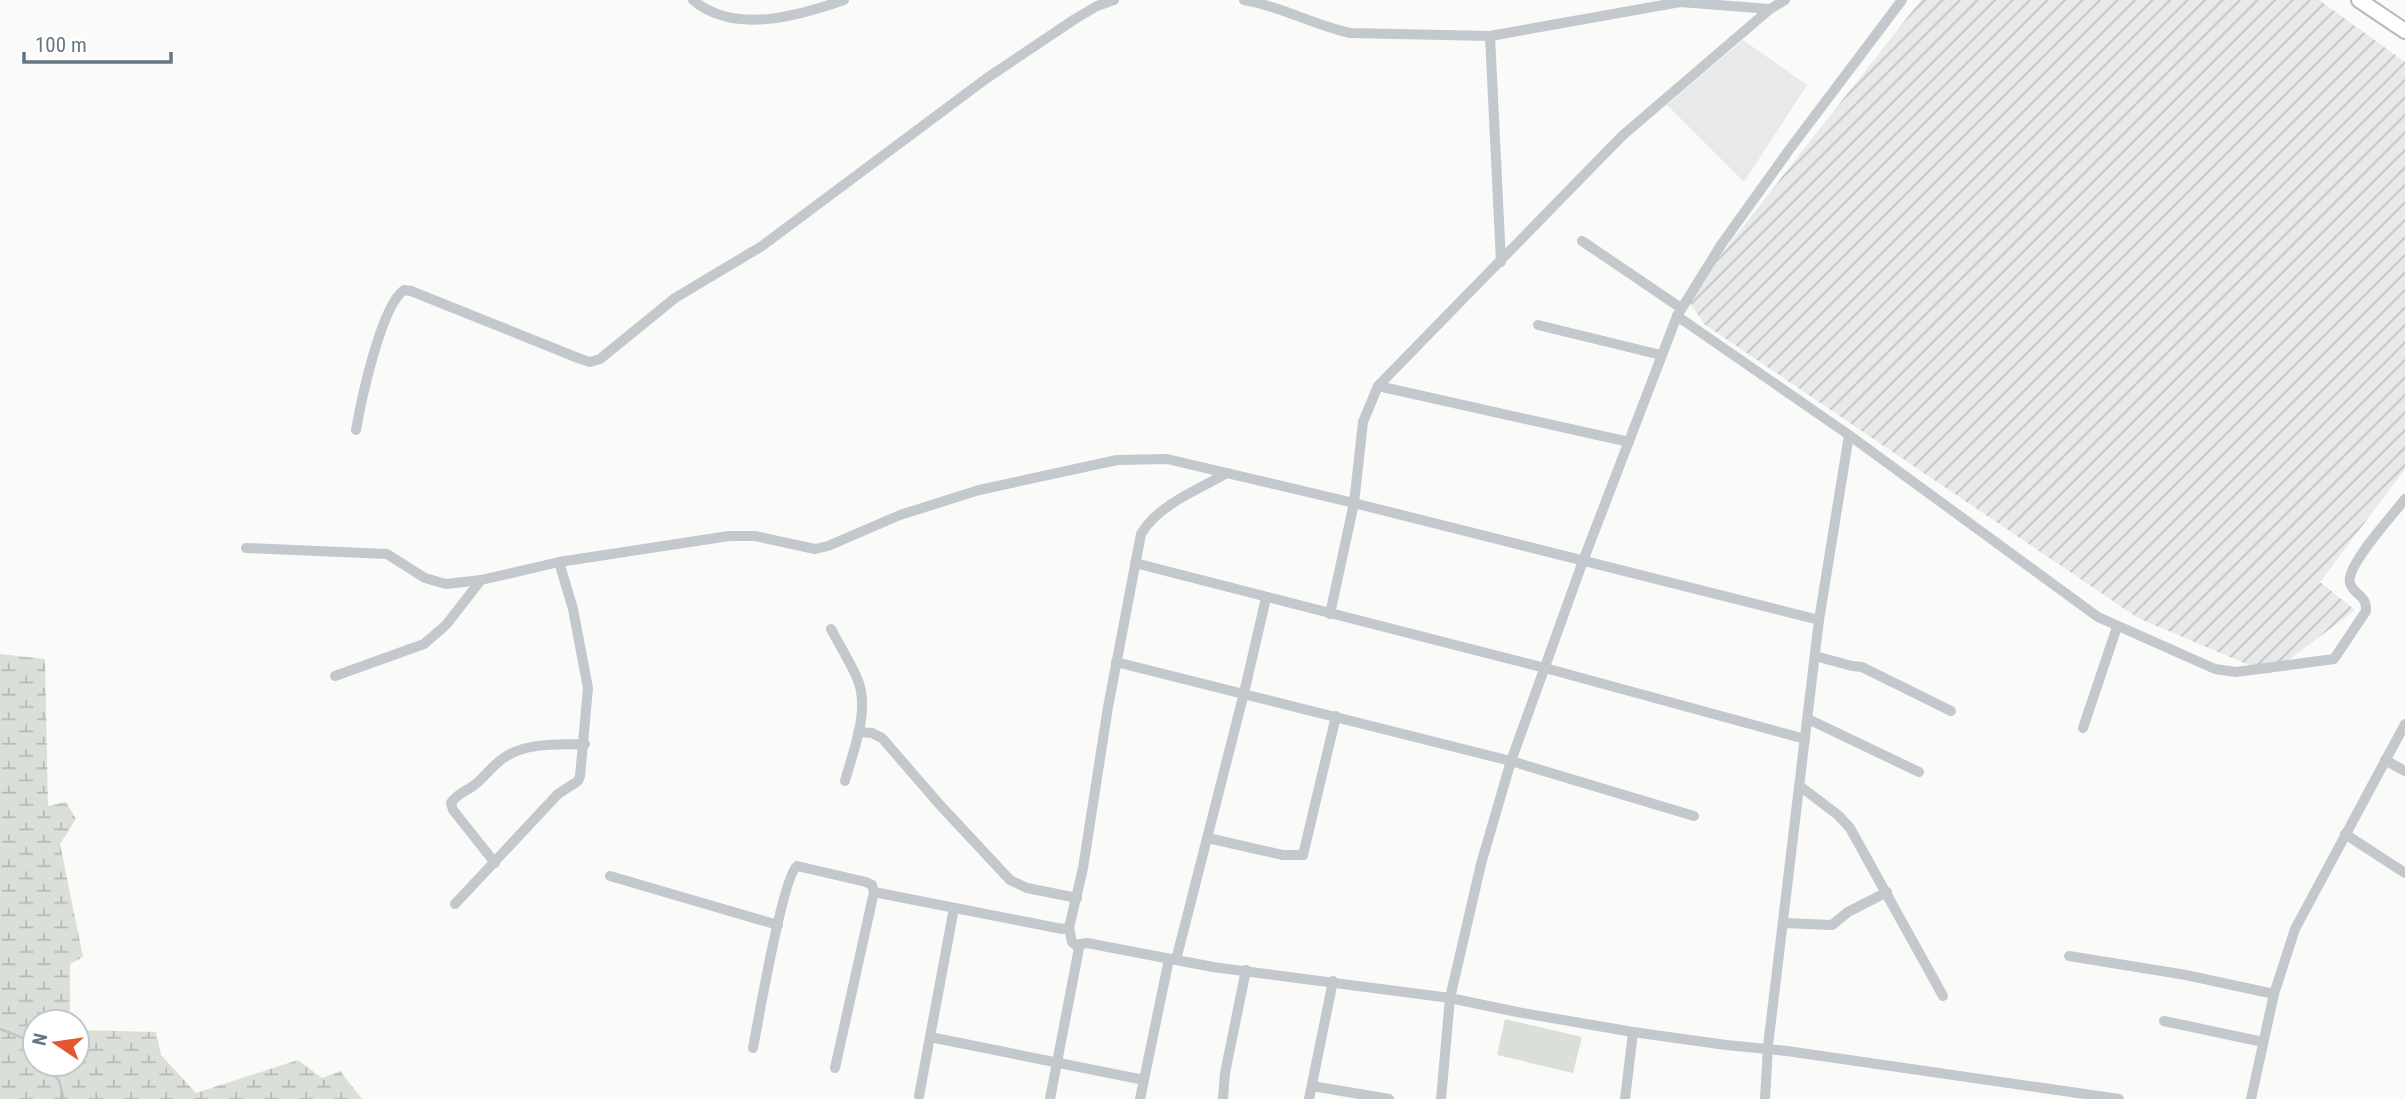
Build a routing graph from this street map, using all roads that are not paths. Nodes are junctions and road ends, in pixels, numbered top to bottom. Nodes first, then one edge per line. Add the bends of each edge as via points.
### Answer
1 (693, 0) edge
2 (844, 0) edge
3 (1114, 0) edge
4 (1244, 0) edge
5 (1785, 0) edge
6 (1902, 0) edge
7 (2359, 0) edge
8 (1742, 3) edge
9 (1770, 9) junction
10 (2405, 31) edge
11 (1490, 36) junction
12 (1582, 241) dead end
13 (1501, 262) junction
14 (1679, 312) junction
15 (1538, 325) dead end
16 (1661, 355) junction
17 (1378, 386) junction
18 (356, 430) dead end
19 (1849, 435) junction
20 (1629, 442) junction
21 (1227, 473) junction
22 (2405, 499) edge
23 (1354, 503) junction
24 (246, 548) dead end
25 (1583, 561) junction
26 (559, 562) junction
27 (1135, 563) junction
28 (481, 580) junction
29 (1266, 598) junction
30 (1330, 614) junction
31 (1819, 620) junction
32 (2117, 627) junction
33 (831, 629) dead end
34 (1815, 656) junction
35 (1116, 662) junction
36 (1545, 668) junction
37 (335, 676) dead end
38 (1244, 693) junction
39 (1951, 710) dead end
40 (1336, 716) junction
41 (1808, 719) junction
42 (2405, 724) edge
43 (2083, 728) dead end
44 (858, 732) junction
45 (1805, 738) junction
46 (585, 744) junction
47 (2385, 760) junction
48 (1511, 761) junction
49 (2405, 771) edge
50 (1919, 772) dead end
51 (845, 781) dead end
52 (1801, 787) junction
53 (1694, 816) dead end
54 (2345, 834) junction
55 (1208, 838) junction
56 (495, 863) junction
57 (2405, 873) edge
58 (610, 876) dead end
59 (874, 892) junction
60 (1887, 892) junction
61 (1077, 898) junction
62 (455, 904) dead end
63 (954, 908) junction
64 (1783, 923) junction
65 (778, 926) junction
66 (1069, 928) junction
67 (1079, 948) junction
68 (2069, 956) dead end
69 (1172, 959) junction
70 (1246, 970) junction
71 (1333, 981) junction
72 (2274, 994) junction
73 (1943, 996) dead end
74 (1450, 998) junction
75 (2164, 1021) dead end
76 (1633, 1032) junction
77 (930, 1037) junction
78 (2263, 1042) junction
79 (753, 1048) dead end
80 (1768, 1050) junction
81 (1058, 1063) junction
82 (835, 1068) dead end
83 (1144, 1080) junction
84 (1312, 1086) junction
85 (919, 1096) dead end
86 (1050, 1099) edge
87 (1140, 1099) edge
88 (1223, 1099) edge
89 (1309, 1099) edge
90 (1389, 1099) edge
91 (1441, 1099) edge
92 (1625, 1099) edge
93 (1765, 1099) edge
94 (2119, 1099) edge
95 (2250, 1099) edge

1 - 2 street via 721,16 741,19 775,18
3 - 18 street via 1074,19 987,78 762,246 676,298 600,359 578,358 404,290 395,300 375,351
4 - 11 street via 1350,33
5 - 9 street
6 - 14 street via 1721,245
7 - 10 main road
8 - 9 street
8 - 11 street via 1661,4
9 - 13 street via 1622,135
11 - 13 street
12 - 14 street
13 - 17 street
14 - 16 street
14 - 19 street
15 - 16 street
16 - 20 street
17 - 20 street
17 - 23 street via 1363,422
19 - 31 street
19 - 32 street
20 - 25 street
21 - 23 street
21 - 26 street via 1167,459 1117,460 965,494 815,549 742,536
21 - 27 street via 1151,519
22 - 32 street via 2356,563 2350,581 2367,603 2366,611 2329,662 2236,672 2216,669
23 - 25 street
23 - 30 street
24 - 28 street via 387,554 437,583
25 - 31 street
25 - 36 street
26 - 28 street
26 - 46 street via 589,688
27 - 29 street
27 - 35 street
28 - 37 street via 446,625 424,644
29 - 30 street
29 - 38 street
30 - 36 street
31 - 34 street
32 - 43 street
33 - 44 street via 859,680
34 - 39 street via 1862,667
34 - 41 street
35 - 38 street
35 - 61 street
36 - 45 street
36 - 48 street
38 - 40 street
38 - 55 street
40 - 48 street
40 - 55 street via 1303,855 1283,855
41 - 45 street
41 - 50 street
42 - 47 street
44 - 51 street
44 - 61 street via 883,738 1010,880
45 - 52 street
46 - 56 street via 578,781 558,794
46 - 56 street via 519,750 454,799 453,810
47 - 49 street
47 - 54 street
48 - 53 street
48 - 74 street
52 - 60 street via 1844,821
52 - 64 street
54 - 57 street
54 - 72 street via 2295,929
55 - 69 street
56 - 62 street
58 - 65 street
59 - 63 street
59 - 65 street via 866,882 797,866 791,873
59 - 82 street
60 - 64 street via 1832,925
60 - 73 street
61 - 66 street
63 - 66 street
63 - 77 street
64 - 80 street
65 - 79 street
66 - 67 street via 1072,942
67 - 69 street via 1080,944 1096,943
67 - 81 street
68 - 72 street
69 - 70 street
69 - 83 street
70 - 71 street
70 - 88 street
71 - 74 street
71 - 84 street
72 - 78 street
74 - 76 street
74 - 91 street
75 - 78 street
76 - 80 street
76 - 92 street
77 - 81 street
77 - 85 street
78 - 95 street
80 - 93 street
80 - 94 street
81 - 83 street
81 - 86 street
83 - 87 street
84 - 89 street
84 - 90 street

